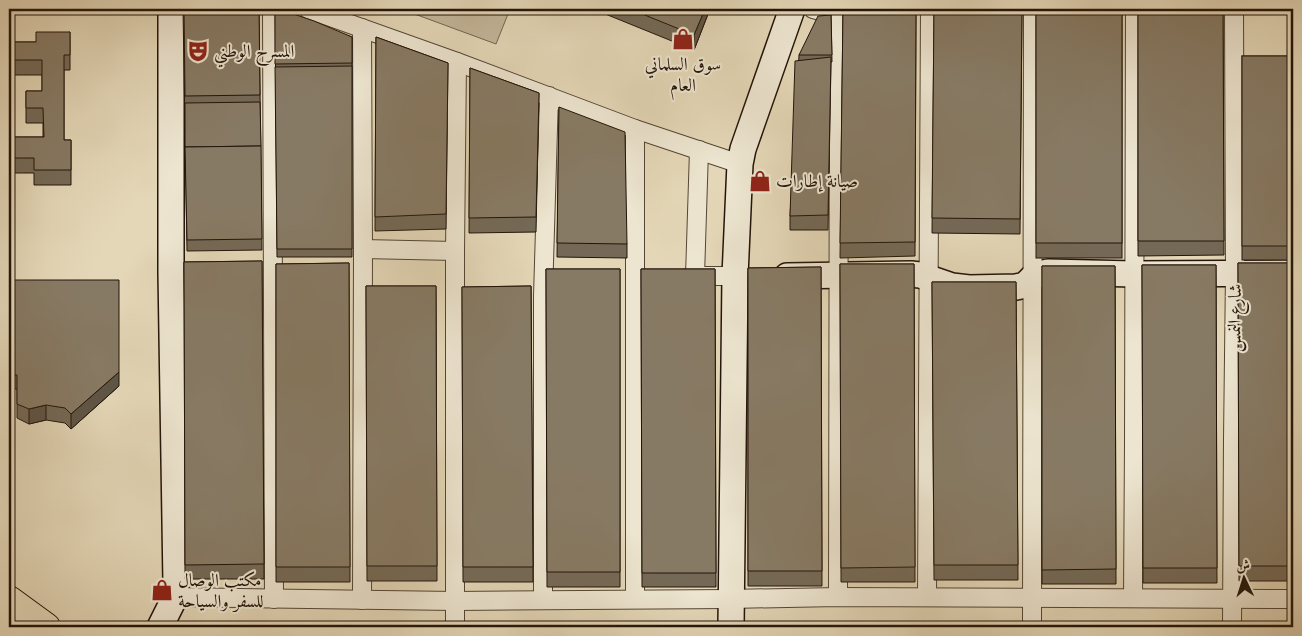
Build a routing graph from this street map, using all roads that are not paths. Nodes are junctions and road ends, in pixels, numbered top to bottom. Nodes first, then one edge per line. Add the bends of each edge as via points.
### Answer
1 (171, 9) edge
2 (272, 9) edge
3 (308, 9) edge
4 (792, 9) edge
5 (813, 9) edge
6 (1234, 11) edge
7 (930, 12) edge
8 (1135, 12) edge
9 (1033, 13) edge
10 (1154, 14) edge
11 (1214, 14) edge
12 (839, 15) junction
13 (1116, 15) edge
14 (866, 16) edge
15 (912, 16) edge
16 (948, 16) edge
17 (1014, 17) edge
18 (1052, 17) edge
19 (362, 28) junction
20 (457, 62) junction
21 (1234, 62) junction
22 (1254, 62) edge
23 (549, 96) junction
24 (635, 129) junction
25 (699, 150) junction
26 (740, 164) junction
27 (363, 249) junction
28 (455, 251) junction
29 (254, 272) edge
30 (273, 272) junction
31 (291, 272) edge
32 (345, 272) edge
33 (363, 272) junction
34 (1235, 273) junction
35 (1293, 273) edge
36 (1134, 274) junction
37 (543, 275) junction
38 (562, 276) edge
39 (617, 276) edge
40 (644, 276) junction
41 (750, 276) junction
42 (838, 276) junction
43 (1033, 277) junction
44 (928, 278) junction
45 (455, 297) junction
46 (474, 297) edge
47 (175, 597) junction
48 (838, 597) junction
49 (927, 597) junction
50 (1031, 598) junction
51 (1133, 598) junction
52 (274, 599) junction
53 (634, 599) junction
54 (730, 599) junction
55 (1232, 599) junction
56 (1293, 599) edge
57 (9, 600) edge
58 (362, 600) junction
59 (455, 600) junction
60 (543, 600) junction
61 (46, 627) edge
62 (160, 627) edge
63 (455, 627) edge
64 (731, 627) edge
65 (1032, 627) edge
66 (1232, 627) edge

1 - 47 street via 180,272
2 - 30 street
3 - 19 street
4 - 26 street
5 - 12 street
6 - 11 street
6 - 21 street, شارع النمس
7 - 15 street
7 - 16 street
7 - 44 street
8 - 10 street
8 - 13 street
8 - 36 street
9 - 17 street
9 - 18 street
9 - 43 street
12 - 14 street
12 - 42 street
19 - 20 street
19 - 27 street
20 - 23 street
20 - 28 street
21 - 22 street
21 - 34 street, شارع النمس
23 - 24 street
23 - 37 street
24 - 25 street
24 - 40 street
25 - 26 street
25 - 41 street via 687,276
26 - 41 street
27 - 28 street
27 - 33 street
28 - 45 street
29 - 30 street
30 - 31 street
30 - 52 street
32 - 33 street
33 - 58 street
34 - 35 street
34 - 36 street
34 - 55 street, شارع النمس
36 - 43 street via 1048,272
36 - 51 street
37 - 38 street
37 - 60 street via 534,297
39 - 40 street
40 - 53 street
41 - 42 street
41 - 54 street
42 - 44 street via 911,274
42 - 48 street
43 - 44 street via 1025,285 1016,287 969,288
43 - 50 street
44 - 49 street
45 - 46 street
45 - 59 street
47 - 52 street
47 - 62 street
48 - 49 street
48 - 54 street
49 - 50 street
50 - 51 street
50 - 65 street
51 - 55 street
52 - 58 street
53 - 54 street
53 - 60 street
54 - 64 street
55 - 56 street
55 - 66 street, شارع النمس
57 - 61 highway
58 - 59 street
59 - 60 street
59 - 63 street

